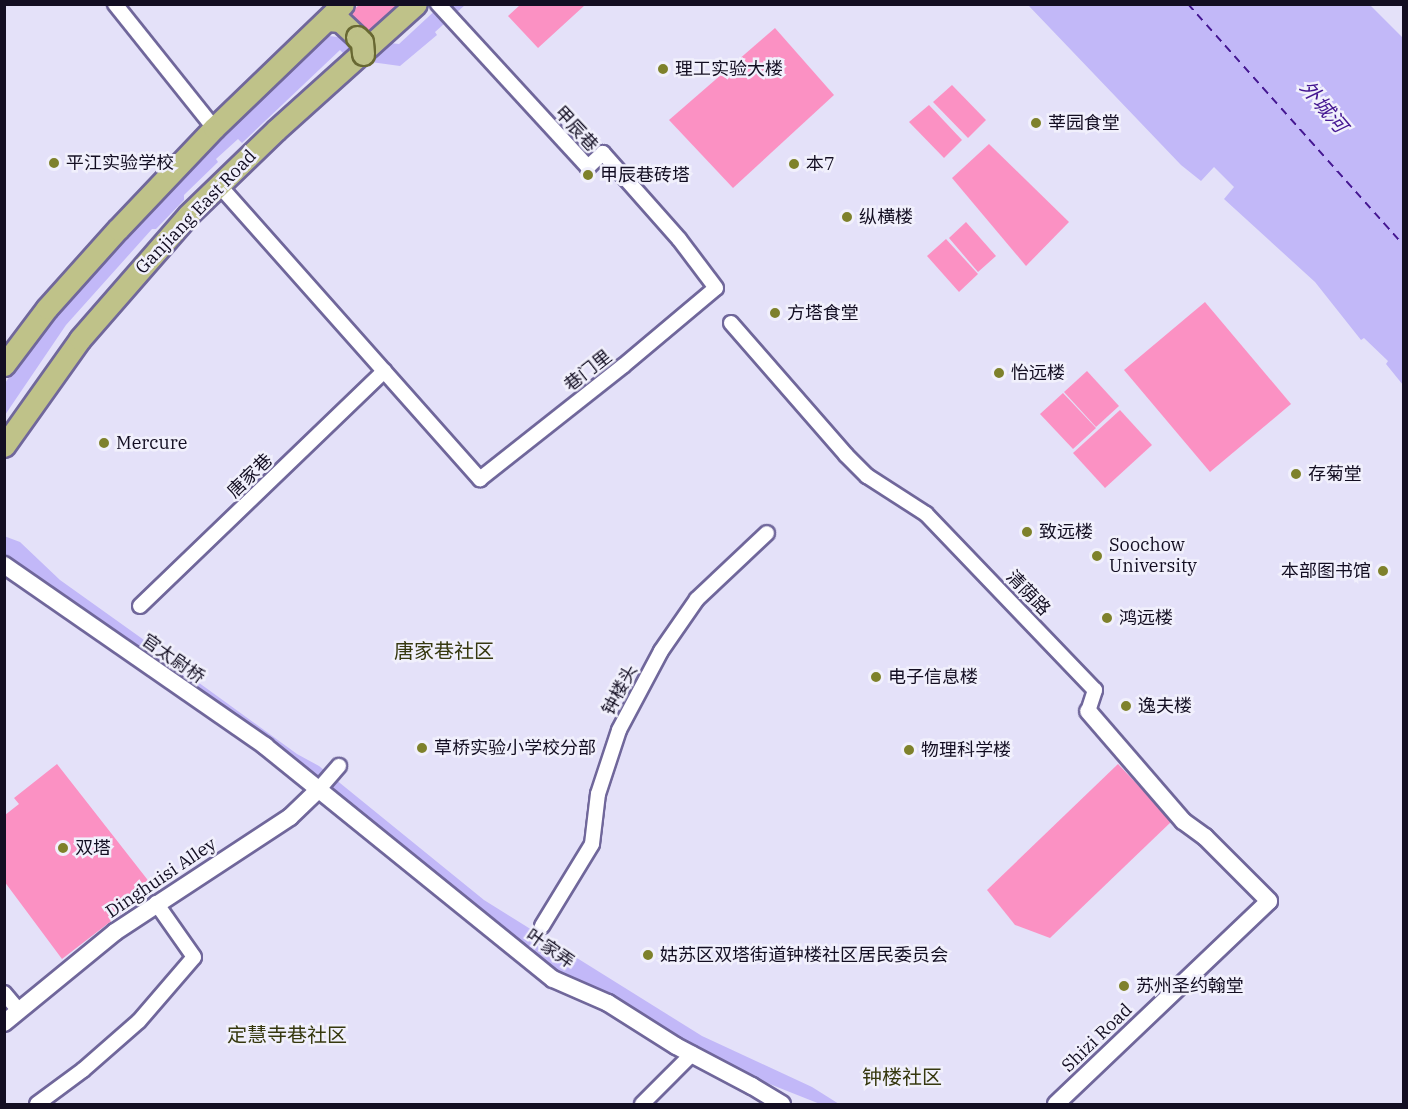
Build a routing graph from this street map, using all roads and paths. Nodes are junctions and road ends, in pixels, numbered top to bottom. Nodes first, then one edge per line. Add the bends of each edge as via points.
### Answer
1 (115, 4) edge
2 (343, 4) edge
3 (416, 4) edge
4 (438, 4) edge
5 (327, 20) junction
6 (356, 52) junction
7 (214, 128) junction
8 (218, 184) junction
9 (716, 288) joint
10 (731, 322) dead end
11 (4, 365) edge
12 (384, 371) junction
13 (4, 446) edge
14 (767, 533) dead end
15 (4, 565) edge
16 (140, 606) dead end
17 (1088, 711) joint
18 (336, 771) dead end
19 (319, 788) junction
20 (1269, 901) joint
21 (156, 903) junction
22 (542, 926) dead end
23 (4, 993) edge
24 (19, 1011) junction
25 (4, 1023) edge
26 (692, 1054) junction
27 (37, 1104) edge
28 (642, 1104) edge
29 (782, 1104) edge
30 (1056, 1104) edge

1 - 7 street
2 - 5 main road
3 - 6 main road, Ganjiang East Road via 389,31
4 - 9 street, 甲辰巷 via 588,167 603,153 680,239
5 - 6 main road via 340,21
5 - 7 main road
6 - 8 main road, Ganjiang East Road
7 - 11 main road via 47,308
8 - 12 street
8 - 13 main road, Ganjiang East Road via 80,339
9 - 12 street, 巷门里 via 480,479
10 - 17 street, 清荫路 via 846,455 867,476 926,514 1095,690
12 - 16 street, 唐家巷
14 - 22 street, 钟楼头 via 697,599 661,651 619,730 598,795 592,844
15 - 19 street, 官太尉桥 via 265,746
17 - 20 street, 清荫路 via 1183,820
18 - 19 street, Dinghuisi Alley
19 - 21 street, Dinghuisi Alley via 290,817
19 - 26 street, 叶家弄 via 553,979 608,1002
20 - 30 street, Shizi Road
21 - 24 street, Dinghuisi Alley
21 - 27 street via 194,957 139,1021
23 - 24 street
24 - 25 street, Dinghuisi Alley
26 - 28 street
26 - 29 street, 叶家弄

